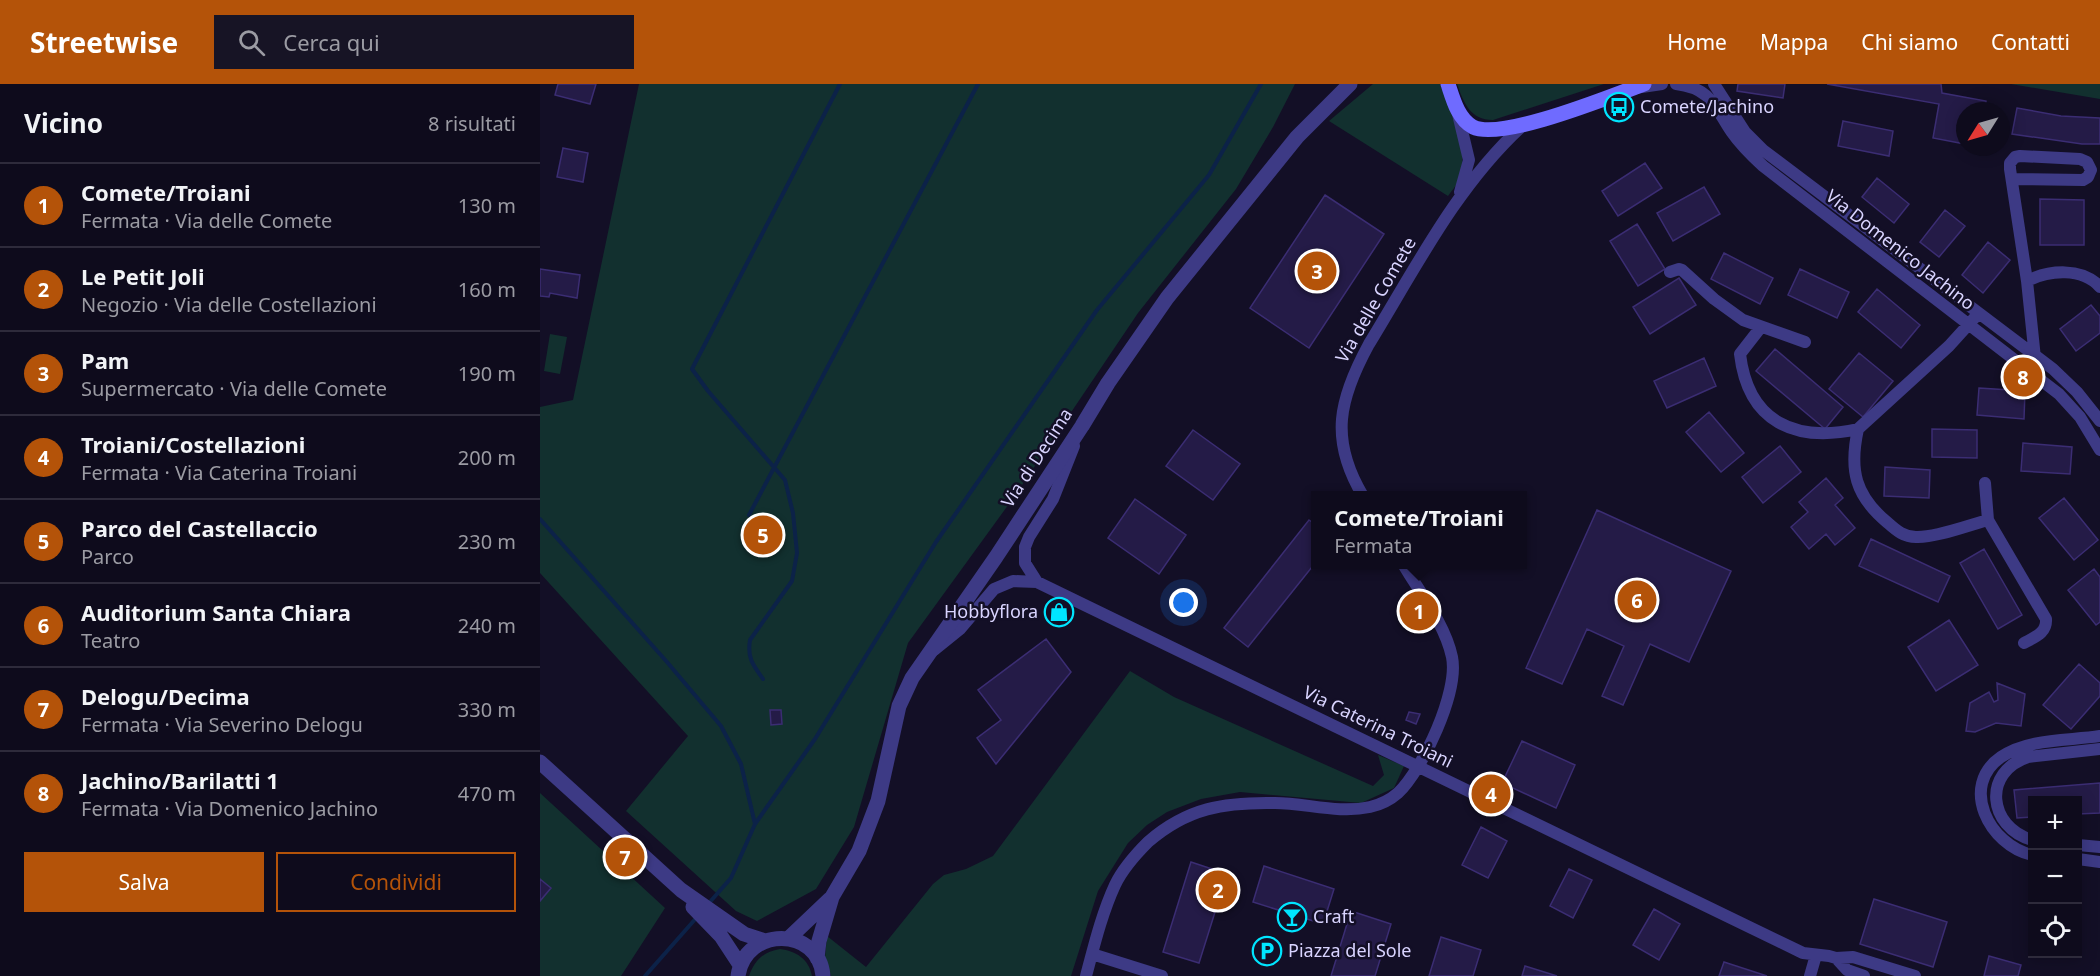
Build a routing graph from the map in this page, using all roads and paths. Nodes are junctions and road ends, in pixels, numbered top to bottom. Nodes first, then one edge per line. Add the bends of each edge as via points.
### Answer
1 (1350, 84) edge
2 (1448, 84) edge
3 (1662, 84) edge
4 (1676, 84) edge
5 (1714, 84) edge
6 (1639, 86) edge
7 (1455, 105) junction
8 (1521, 127) junction
9 (2012, 179) junction
10 (1459, 197) junction
11 (1670, 272) dead end
12 (2027, 281) junction
13 (2100, 287) edge
14 (1978, 314) junction
15 (1968, 325) junction
16 (1761, 327) junction
17 (1805, 342) dead end
18 (2035, 355) junction
19 (2032, 373) junction
20 (2100, 422) edge
21 (1082, 426) junction
22 (1858, 429) junction
23 (2100, 450) edge
24 (1985, 483) dead end
25 (1361, 491) edge
26 (1988, 520) junction
27 (1406, 569) edge
28 (1037, 582) junction
29 (2024, 643) dead end
30 (926, 656) junction
31 (2100, 736) edge
32 (2100, 749) edge
33 (540, 762) edge
34 (1418, 765) junction
35 (2028, 838) edge
36 (2082, 845) edge
37 (2100, 847) edge
38 (2028, 853) edge
39 (2082, 860) edge
40 (2100, 862) edge
41 (677, 887) junction
42 (832, 897) junction
43 (758, 939) junction
44 (789, 939) junction
45 (1092, 954) junction
46 (1816, 955) junction
47 (817, 958) junction
48 (1836, 958) junction
49 (738, 966) edge
50 (823, 976) edge
51 (1086, 976) edge
52 (1162, 976) edge
53 (1810, 976) edge
54 (1864, 976) edge
55 (1915, 976) edge

1 - 21 street, Via di Decima via 1297,137 1181,279
2 - 7 main road
3 - 6 street
4 - 15 street, Via Domenico Jachino via 1706,94 1763,166
5 - 14 street, Via Domenico Jachino via 1757,145
6 - 8 main road, Via delle Comete
7 - 8 main road via 1464,120 1480,129
7 - 10 street, Via delle Comete via 1469,160
8 - 10 street, Via delle Comete
9 - 9 street via 2010,163 2017,156 2082,159 2091,170 2083,180
9 - 12 street
10 - 25 street, Via delle Comete via 1370,344 1349,388 1341,443
11 - 16 street via 1682,270 1735,315
12 - 13 street via 2052,273 2077,274
12 - 18 street
14 - 15 street
14 - 18 street, Via Domenico Jachino
15 - 19 street, Via Domenico Jachino
15 - 22 street
16 - 17 street
16 - 22 street via 1740,354 1746,384 1759,406 1776,421 1795,430 1827,434
18 - 19 street
18 - 20 street, Via Domenico Jachino via 2066,380
19 - 23 street, Via Domenico Jachino via 2077,413
21 - 28 street via 1053,499 1025,547 1025,563
21 - 30 street, Via di Decima
22 - 26 street via 1853,460 1858,487 1867,503 1898,532 1920,537
24 - 26 street
26 - 29 street via 2046,619 2043,631
27 - 34 street via 1443,632 1453,667 1446,708
28 - 30 street, Via Caterina Troiani via 1013,581 994,589 960,629
28 - 34 street, Via Caterina Troiani
30 - 42 street, Via di Decima via 899,706 867,834
31 - 38 street via 2023,747 2001,757 1989,769 1981,796 1987,819 2007,844
32 - 35 street via 2032,756 2006,770 1997,788 1998,810 2010,828
33 - 41 street
34 - 45 street via 1396,794 1372,806 1343,809 1242,804 1201,810 1181,818 1150,841 1125,868
34 - 46 street, Via Caterina Troiani via 1803,953
36 - 37 street
39 - 40 street
41 - 43 street via 738,931
41 - 49 street via 721,936
42 - 44 street, Via di Decima
42 - 47 street, Via di Decima
43 - 44 street
43 - 49 street
44 - 47 street via 808,948
45 - 51 street
45 - 52 street
46 - 48 street, Via Caterina Troiani
46 - 53 street
47 - 50 street
48 - 54 street, Via Caterina Troiani via 1847,970
48 - 55 street, Via Caterina Troiani via 1853,957

